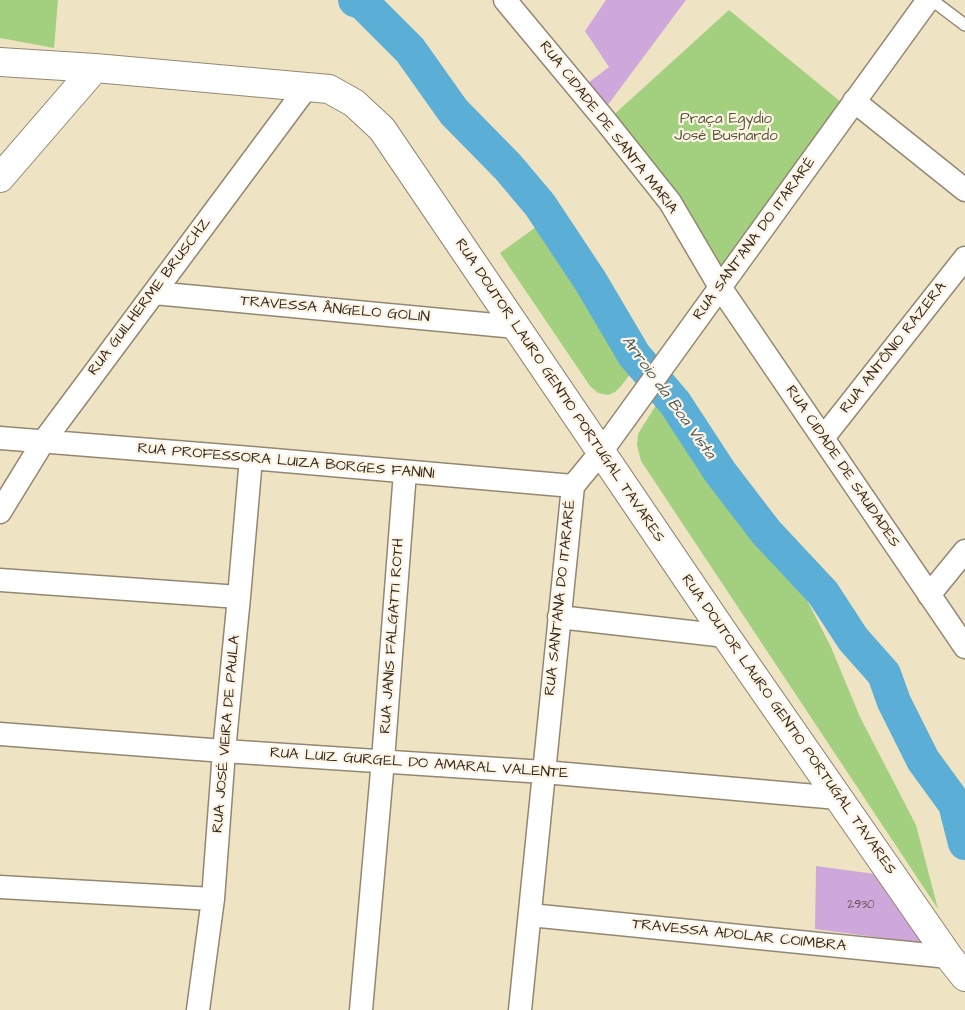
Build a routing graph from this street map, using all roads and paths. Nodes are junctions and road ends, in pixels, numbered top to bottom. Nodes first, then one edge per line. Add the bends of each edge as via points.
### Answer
1 (505, 0) edge
2 (928, 0) edge
3 (932, 0) edge
4 (965, 25) edge
5 (0, 62) edge
6 (95, 68) junction
7 (307, 87) junction
8 (854, 101) junction
9 (0, 178) edge
10 (965, 190) edge
11 (965, 258) edge
12 (720, 287) junction
13 (154, 293) junction
14 (516, 326) junction
15 (0, 438) edge
16 (823, 438) junction
17 (43, 442) junction
18 (601, 452) junction
19 (251, 458) junction
20 (404, 472) junction
21 (573, 486) junction
22 (0, 512) edge
23 (965, 550) edge
24 (0, 580) edge
25 (929, 595) junction
26 (239, 597) junction
27 (559, 617) junction
28 (726, 636) junction
29 (965, 647) edge
30 (0, 734) edge
31 (224, 751) junction
32 (384, 760) junction
33 (544, 772) junction
34 (838, 798) junction
35 (0, 887) edge
36 (213, 899) junction
37 (530, 914) junction
38 (957, 967) edge
39 (198, 1010) edge
40 (361, 1010) edge
41 (520, 1010) edge

1 - 12 street, RUA CIDADE DE SANTA MARIA via 670,202
2 - 8 street, RUA SANT'ANA DO ITARARÉ
3 - 4 lane
5 - 6 street, RUA DOUTOR LAURO GENTIO PORTUGAL TAVARES
6 - 7 street, RUA DOUTOR LAURO GENTIO PORTUGAL TAVARES
6 - 9 street
7 - 13 street, RUA GUILHERME BRUSCHZ
7 - 14 street, RUA DOUTOR LAURO GENTIO PORTUGAL TAVARES via 329,89 354,103 382,129
8 - 10 street
8 - 12 street, RUA SANT'ANA DO ITARARÉ
11 - 16 street, RUA ANTÔNIO RAZERA
12 - 16 street, RUA CIDADE DE SAUDADES
12 - 18 street, RUA SANT'ANA DO ITARARÉ
13 - 14 street, TRAVESSA ÂNGELO GOLIN
13 - 17 street, RUA GUILHERME BRUSCHZ
14 - 18 street, RUA DOUTOR LAURO GENTIO PORTUGAL TAVARES
15 - 17 street, RUA PROFESSORA LUIZA BORGES FANINI
16 - 25 street, RUA CIDADE DE SAUDADES
17 - 19 street, RUA PROFESSORA LUIZA BORGES FANINI
17 - 22 street, RUA GUILHERME BRUSCHZ
18 - 21 street, RUA SANT'ANA DO ITARARÉ
18 - 28 street, RUA DOUTOR LAURO GENTIO PORTUGAL TAVARES
19 - 20 street, RUA PROFESSORA LUIZA BORGES FANINI
19 - 26 street, RUA JOSÉ VIEIRA DE PAULA
20 - 21 street, RUA PROFESSORA LUIZA BORGES FANINI
20 - 32 street, RUA JANIS FALGATTI ROTH
21 - 27 street, RUA SANT'ANA DO ITARARÉ
23 - 25 street
24 - 26 street
25 - 29 street, RUA CIDADE DE SAUDADES
26 - 31 street, RUA JOSÉ VIEIRA DE PAULA
27 - 28 street
27 - 33 street, RUA SANT'ANA DO ITARARÉ
28 - 34 street, RUA DOUTOR LAURO GENTIO PORTUGAL TAVARES
30 - 31 street, RUA LUIZ GURGEL DO AMARAL VALENTE
31 - 32 street, RUA LUIZ GURGEL DO AMARAL VALENTE
31 - 36 street, RUA JOSÉ VIEIRA DE PAULA
32 - 33 street, RUA LUIZ GURGEL DO AMARAL VALENTE
32 - 40 street, RUA JANIS FALGATTI ROTH
33 - 34 street, RUA LUIZ GURGEL DO AMARAL VALENTE
33 - 37 street, RUA SANT'ANA DO ITARARÉ
34 - 38 street, RUA DOUTOR LAURO GENTIO PORTUGAL TAVARES
35 - 36 street
36 - 39 street, RUA JOSÉ VIEIRA DE PAULA
37 - 38 street, TRAVESSA ADOLAR COIMBRA
37 - 41 street, RUA SANT'ANA DO ITARARÉ

